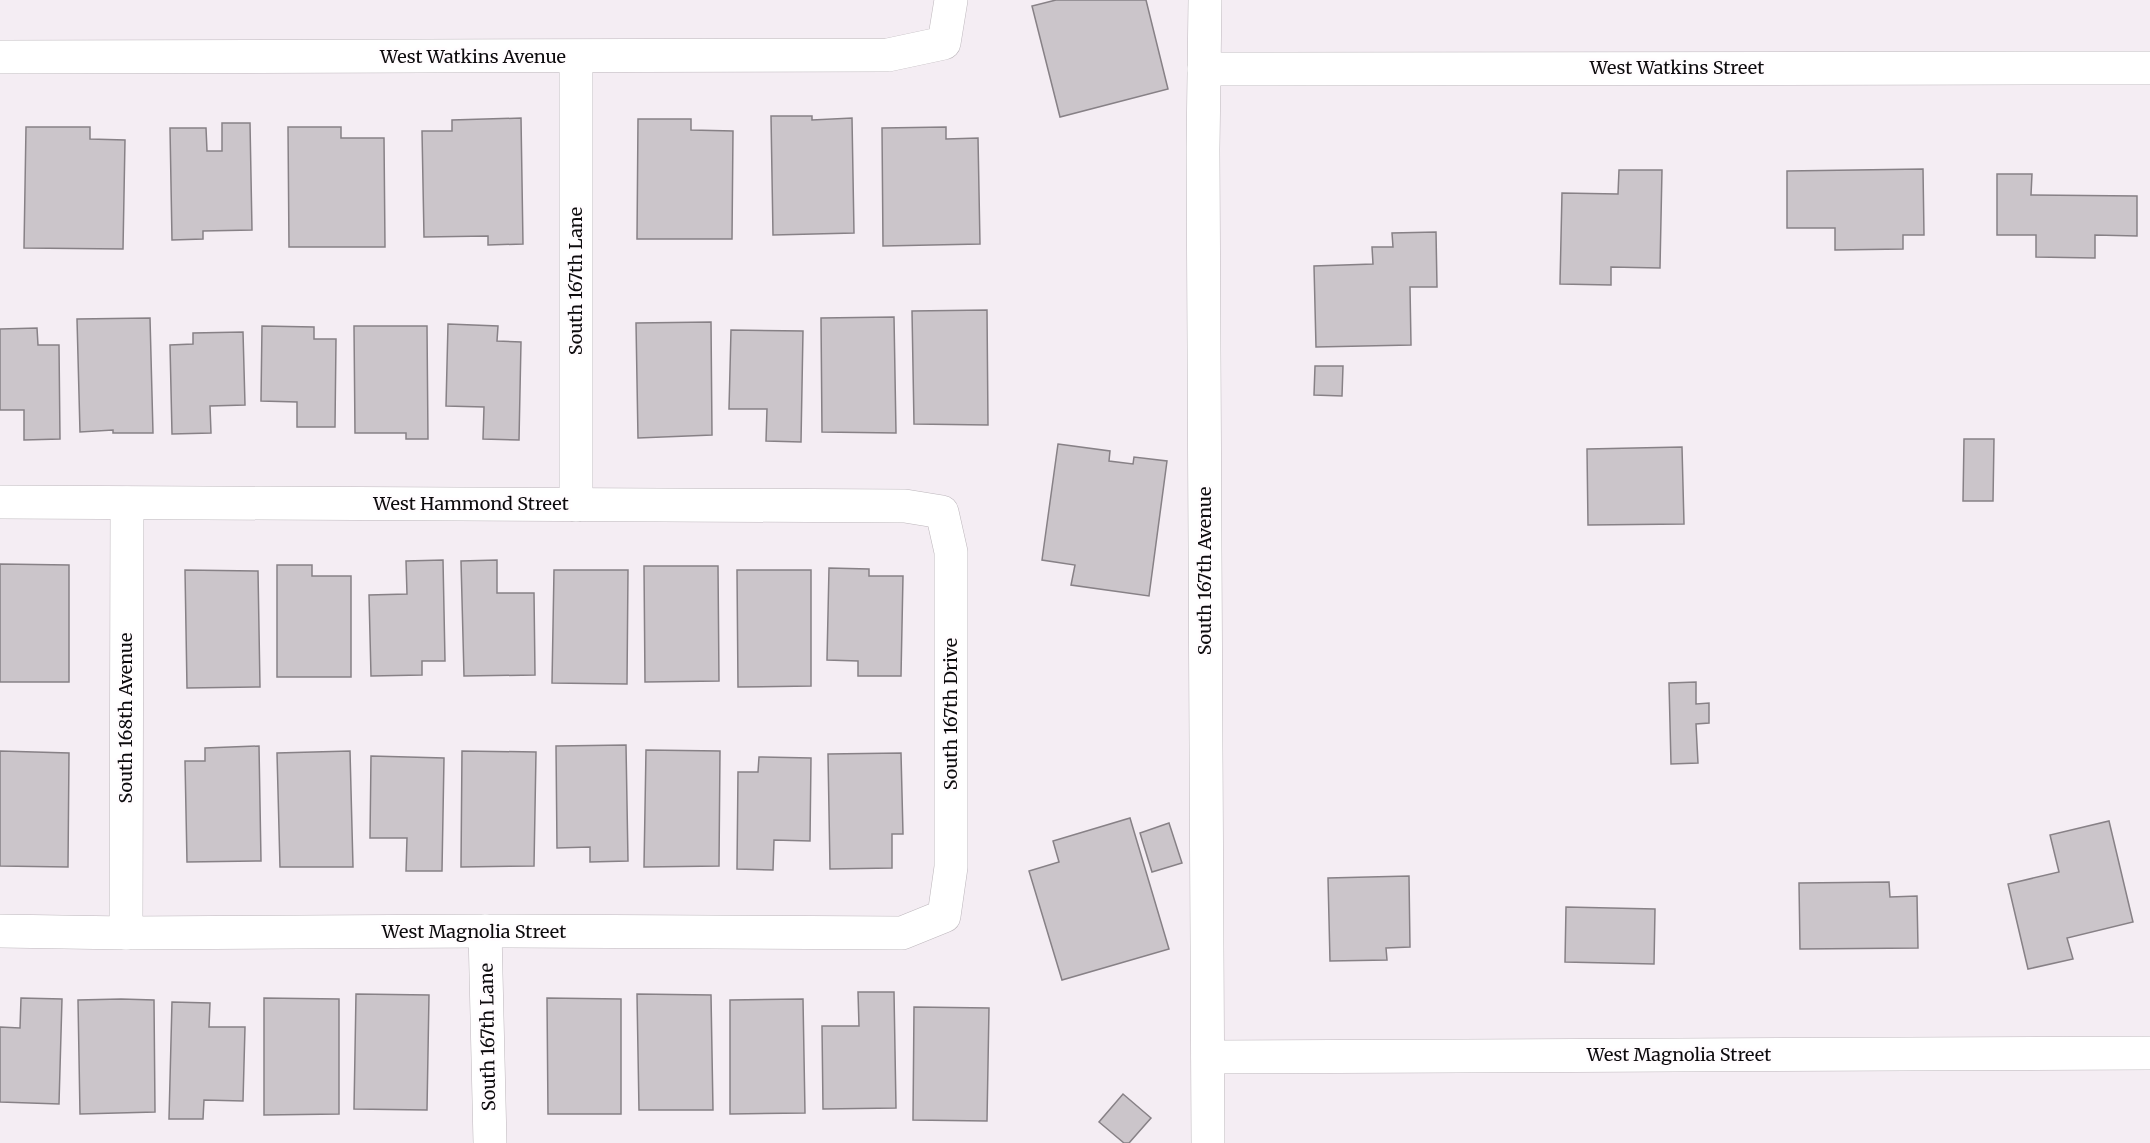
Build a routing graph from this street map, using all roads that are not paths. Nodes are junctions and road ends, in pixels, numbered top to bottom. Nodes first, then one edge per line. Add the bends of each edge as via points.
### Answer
1 (951, 0) edge
2 (1205, 0) edge
3 (0, 57) edge
4 (576, 57) junction
5 (2150, 68) edge
6 (1204, 69) junction
7 (0, 502) edge
8 (127, 503) junction
9 (576, 505) junction
10 (942, 512) joint
11 (944, 916) joint
12 (0, 931) edge
13 (485, 931) junction
14 (126, 933) junction
15 (2150, 1053) edge
16 (1208, 1057) junction
17 (490, 1143) edge
18 (1208, 1143) edge

1 - 4 street, West Watkins Avenue via 944,43 888,56
2 - 6 street, South 167th Avenue
3 - 4 street, West Watkins Avenue
4 - 9 street, South 167th Lane
5 - 6 street, West Watkins Street
6 - 16 street, South 167th Avenue
7 - 8 street, West Hammond Street
8 - 9 street, West Hammond Street
8 - 14 street, South 168th Avenue
9 - 10 street, West Hammond Street via 905,506
10 - 11 street, South 167th Drive via 951,552 951,867
11 - 13 street, West Magnolia Street via 902,933
12 - 14 street, West Magnolia Street
13 - 14 street, West Magnolia Street
13 - 17 street, South 167th Lane
15 - 16 street, West Magnolia Street
16 - 18 street, South 167th Avenue

